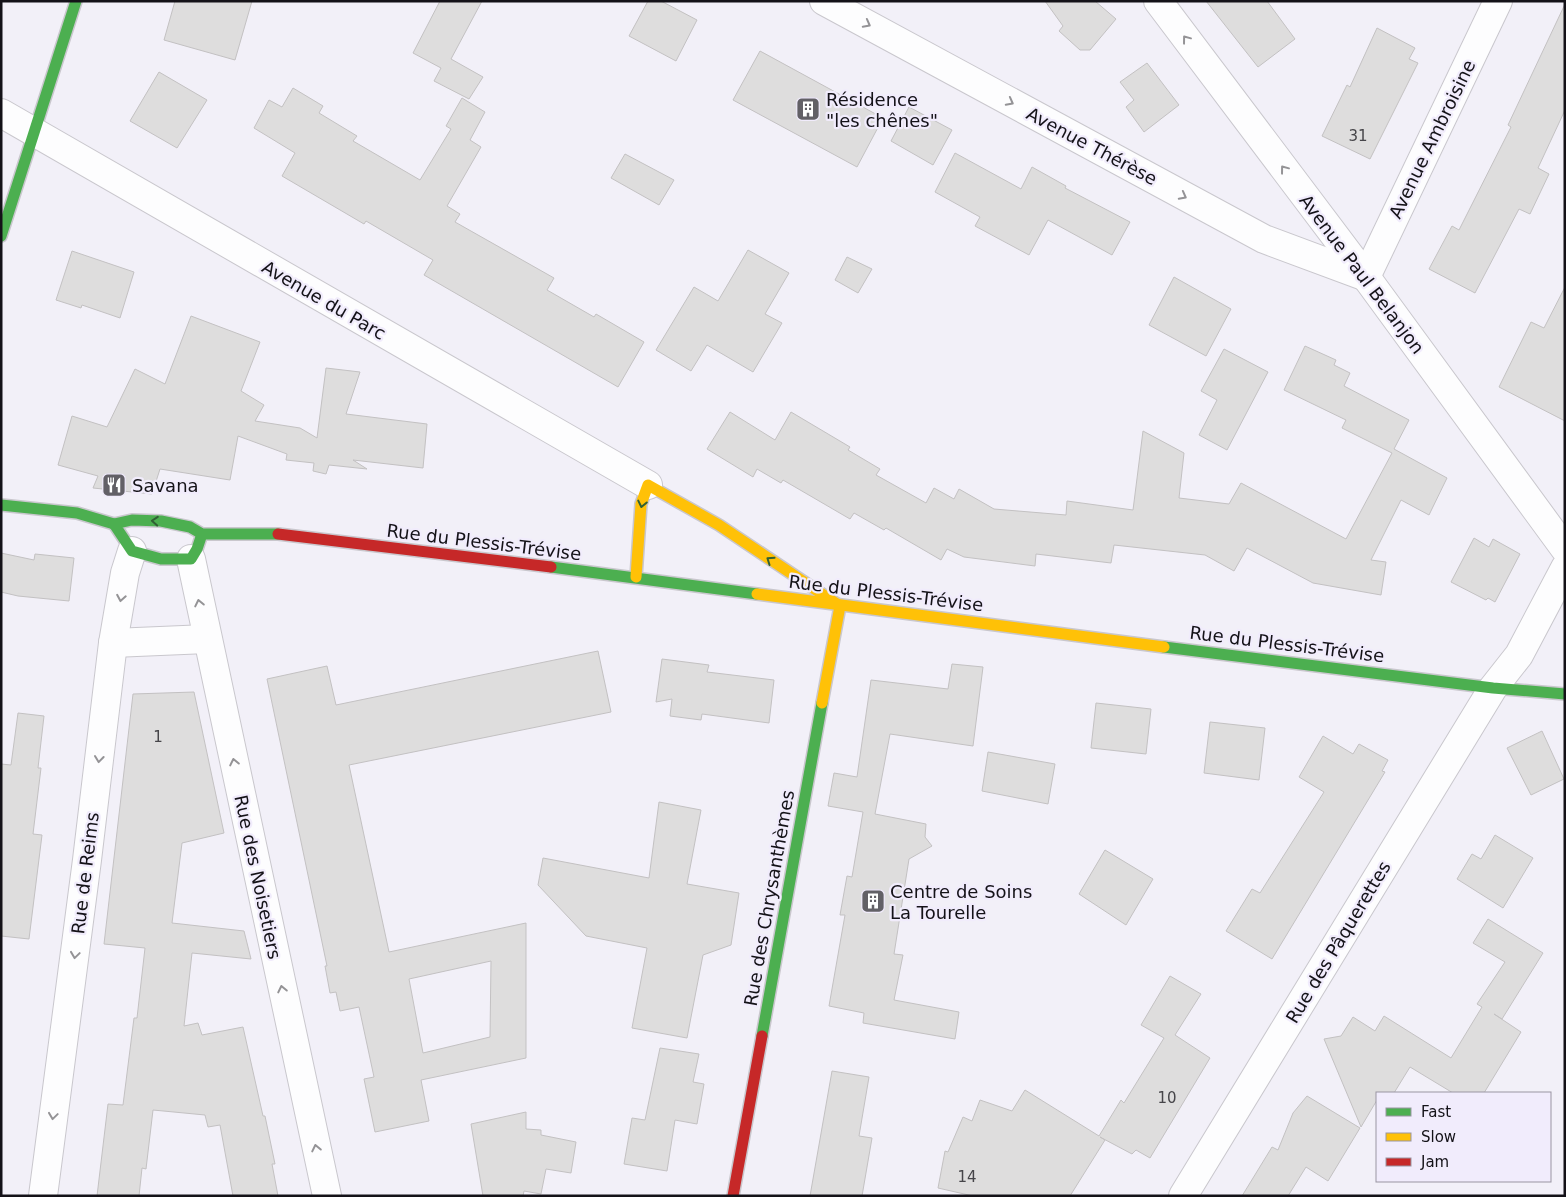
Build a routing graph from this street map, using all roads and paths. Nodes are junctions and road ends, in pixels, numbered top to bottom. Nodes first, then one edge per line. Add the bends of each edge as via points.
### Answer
1 (76, 1) edge
2 (824, 1) edge
3 (1158, 1) edge
4 (1498, 1) edge
5 (1, 113) edge
6 (34, 132) junction
7 (1, 236) edge
8 (1366, 278) junction
9 (648, 485) junction
10 (1, 505) edge
11 (114, 524) junction
12 (202, 534) junction
13 (1565, 549) edge
14 (132, 551) junction
15 (191, 559) junction
16 (1565, 568) edge
17 (636, 577) junction
18 (840, 606) junction
19 (207, 639) junction
20 (113, 643) junction
21 (1493, 688) junction
22 (1565, 694) edge
23 (43, 1196) edge
24 (327, 1196) edge
25 (734, 1196) edge
26 (1183, 1196) edge

1 - 6 street
2 -> 8 street, Avenue Thérèse via 1264,239
8 -> 3 street, Avenue Paul Belanjon
4 - 8 street, Avenue Ambroisine
5 - 6 street, Avenue du Parc
6 - 7 street
6 - 9 street, Avenue du Parc
8 - 13 street, Avenue Paul Belanjon
9 -> 17 street via 641,504
18 -> 9 street, Avenue du Parc via 719,525
10 - 11 street, Rue du Plessis-Trévise via 77,513
12 -> 11 street, Rue du Plessis-Trévise via 162,521 132,520
11 - 14 street
12 - 15 street
12 - 17 street, Rue du Plessis-Trévise via 272,533
14 - 15 street via 161,559
14 -> 20 street, Rue de Reims
19 -> 15 street, Rue des Noisetiers
16 - 21 street, Rue des Pâquerettes via 1519,655
17 - 18 street, Rue du Plessis-Trévise
18 - 21 street, Rue du Plessis-Trévise
18 - 25 street, Rue des Chrysanthèmes
19 - 20 street
24 -> 19 street, Rue des Noisetiers
20 -> 23 street, Rue de Reims
21 - 22 street, Rue du Plessis-Trévise
21 - 26 street, Rue des Pâquerettes

